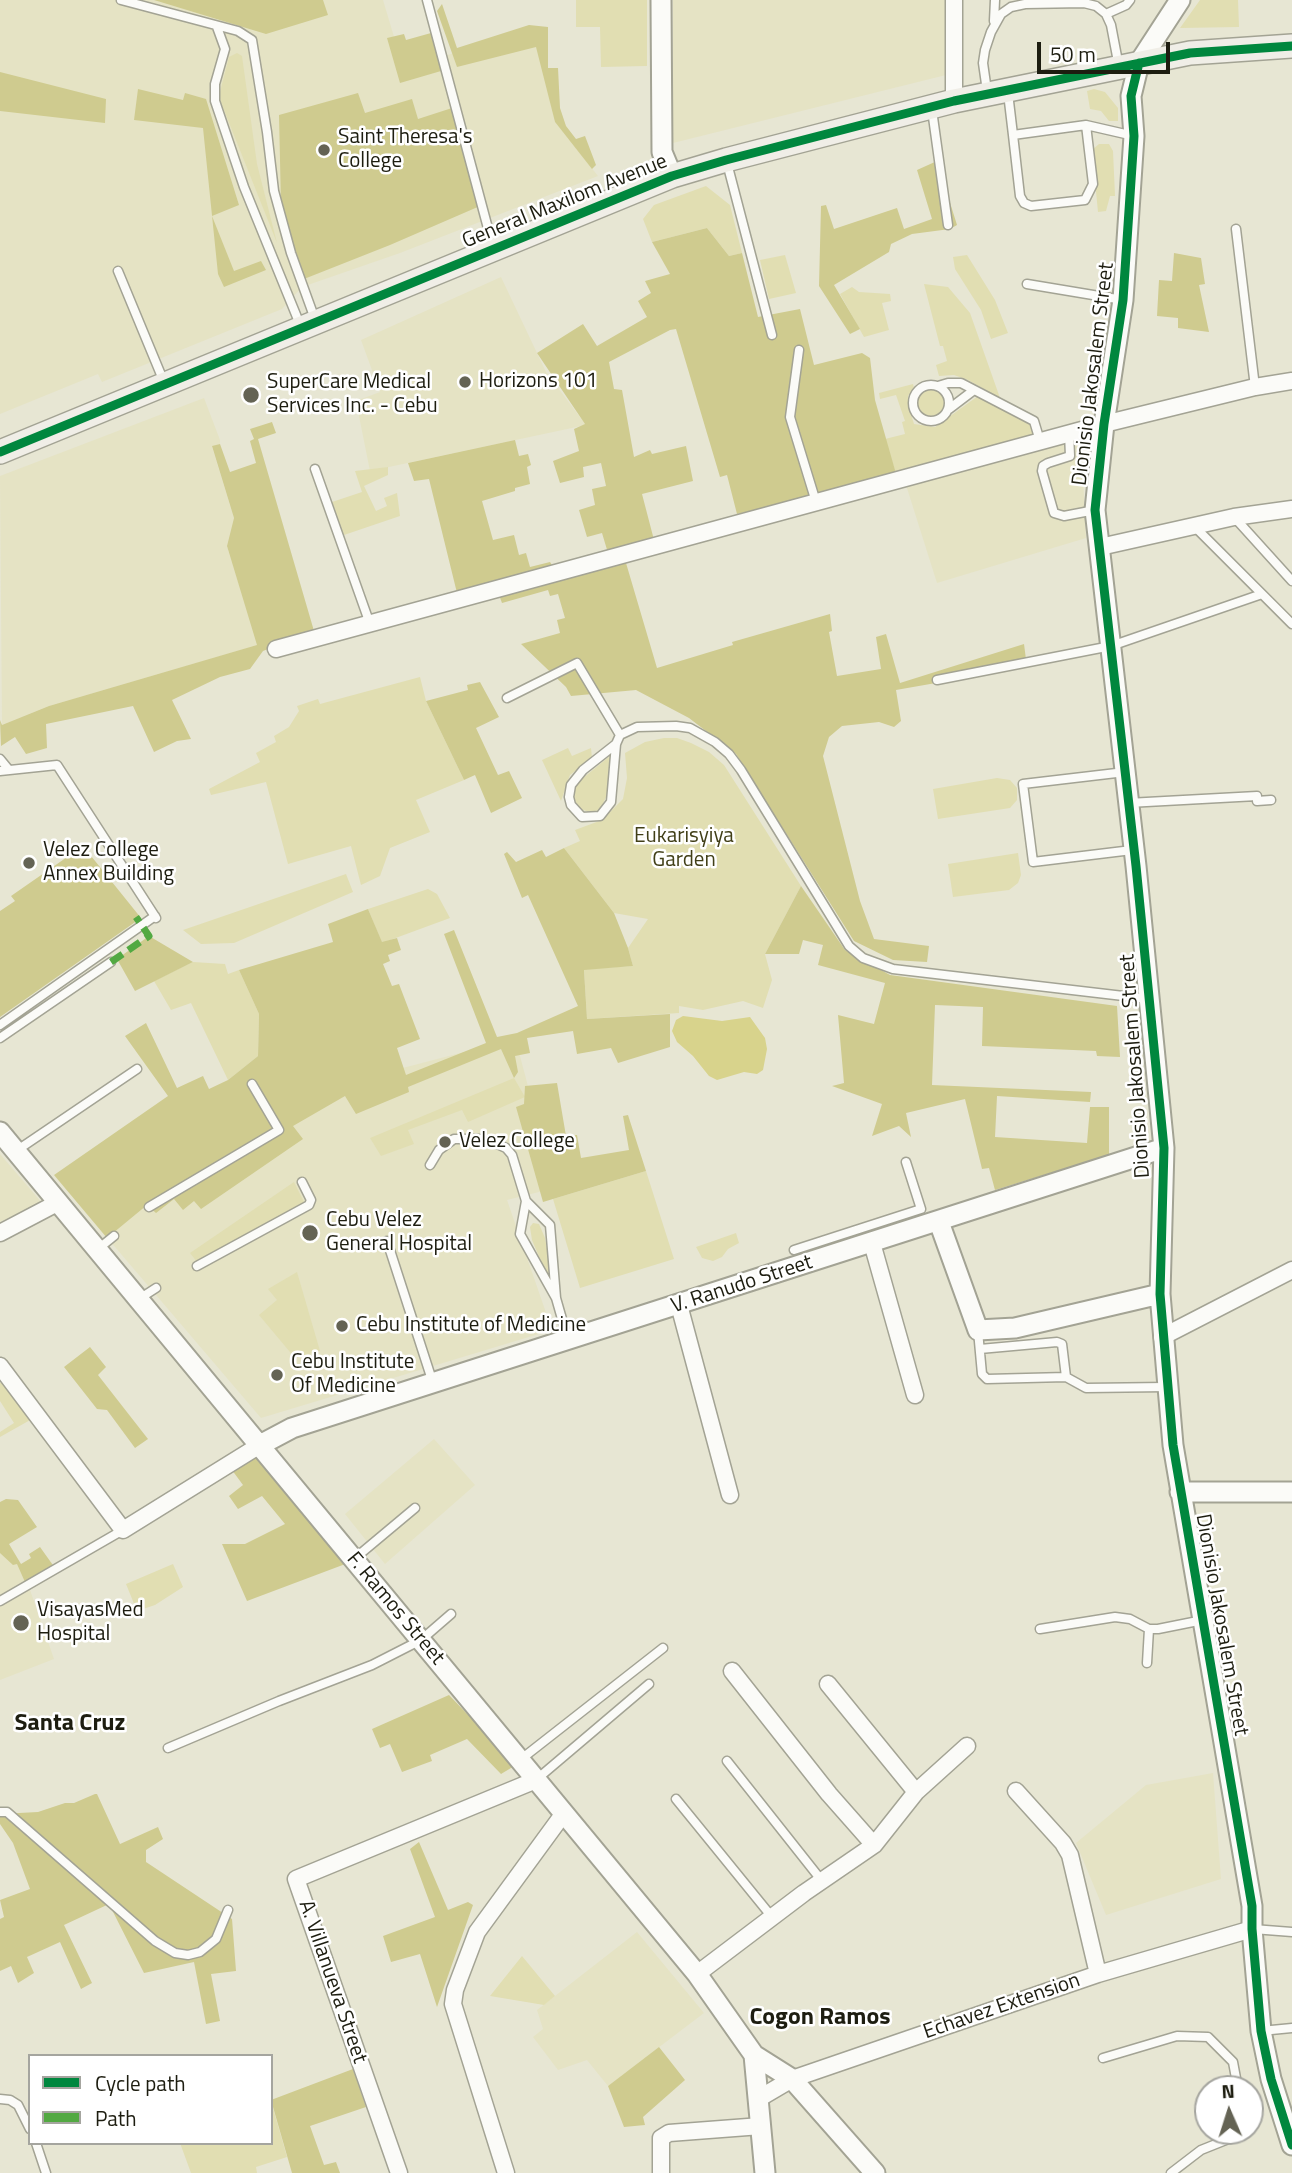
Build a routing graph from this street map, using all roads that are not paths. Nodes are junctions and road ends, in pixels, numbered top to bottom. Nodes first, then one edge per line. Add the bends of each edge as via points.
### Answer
1 (121, 0) edge
2 (427, 0) edge
3 (661, 0) edge
4 (954, 0) edge
5 (995, 0) edge
6 (1130, 0) edge
7 (1181, 0) edge
8 (140, 3) edge
9 (1106, 14) junction
10 (994, 24) junction
11 (217, 27) junction
12 (1292, 46) edge
13 (1129, 64) junction
14 (998, 92) junction
15 (954, 101) junction
16 (931, 107) junction
17 (1086, 125) junction
18 (1013, 135) junction
19 (1134, 136) junction
20 (726, 160) junction
21 (672, 176) junction
22 (948, 225) dead end
23 (1236, 229) dead end
24 (494, 250) junction
25 (118, 271) dead end
26 (1027, 284) dead end
27 (1124, 300) junction
28 (309, 326) junction
29 (772, 335) dead end
30 (799, 350) dead end
31 (1292, 381) edge
32 (165, 385) junction
33 (937, 386) junction
34 (1255, 387) junction
35 (974, 390) junction
36 (949, 409) junction
37 (1104, 424) junction
38 (1069, 433) junction
39 (1040, 441) junction
40 (0, 452) edge
41 (315, 469) dead end
42 (816, 502) junction
43 (1292, 509) edge
44 (1095, 510) junction
45 (1234, 517) junction
46 (1194, 526) junction
47 (1100, 547) junction
48 (1292, 581) edge
49 (1262, 594) junction
50 (370, 624) junction
51 (1292, 624) edge
52 (1111, 646) junction
53 (276, 649) dead end
54 (937, 680) dead end
55 (507, 698) dead end
56 (618, 739) junction
57 (0, 759) edge
58 (4, 771) edge
59 (1125, 772) junction
60 (1271, 800) dead end
61 (1128, 803) junction
62 (1133, 849) junction
63 (111, 962) dead end
64 (1150, 999) junction
65 (0, 1025) edge
66 (0, 1038) edge
67 (137, 1069) dead end
68 (252, 1084) dead end
69 (0, 1132) edge
70 (1164, 1148) junction
71 (16, 1152) junction
72 (906, 1162) dead end
73 (429, 1165) dead end
74 (302, 1182) dead end
75 (526, 1201) junction
76 (59, 1202) junction
77 (149, 1207) dead end
78 (915, 1220) junction
79 (939, 1222) junction
80 (0, 1233) edge
81 (114, 1236) dead end
82 (387, 1241) dead end
83 (872, 1243) junction
84 (98, 1249) junction
85 (794, 1250) dead end
86 (197, 1266) dead end
87 (1292, 1270) edge
88 (156, 1288) dead end
89 (1160, 1294) junction
90 (556, 1298) junction
91 (139, 1299) junction
92 (679, 1305) junction
93 (1162, 1337) junction
94 (979, 1339) junction
95 (568, 1340) junction
96 (0, 1366) edge
97 (1066, 1377) junction
98 (433, 1383) junction
99 (1166, 1387) junction
100 (915, 1395) dead end
101 (260, 1445) junction
102 (1180, 1492) junction
103 (1292, 1492) edge
104 (730, 1494) dead end
105 (415, 1508) dead end
106 (123, 1530) junction
107 (354, 1559) junction
108 (0, 1601) edge
109 (451, 1614) dead end
110 (1203, 1620) junction
111 (1040, 1629) dead end
112 (1149, 1629) junction
113 (421, 1640) junction
114 (663, 1648) dead end
115 (1147, 1663) dead end
116 (732, 1671) dead end
117 (649, 1684) dead end
118 (828, 1684) dead end
119 (967, 1746) dead end
120 (168, 1748) dead end
121 (520, 1759) junction
122 (727, 1761) dead end
123 (536, 1780) junction
124 (916, 1791) junction
125 (1016, 1791) dead end
126 (676, 1798) dead end
127 (0, 1812) edge
128 (564, 1813) junction
129 (874, 1844) junction
130 (822, 1881) junction
131 (228, 1910) dead end
132 (772, 1917) junction
133 (1252, 1929) junction
134 (1292, 1932) edge
135 (697, 1974) junction
136 (1098, 1974) junction
137 (1292, 2028) edge
138 (1261, 2031) junction
139 (754, 2055) junction
140 (1104, 2058) dead end
141 (1235, 2075) edge
142 (792, 2080) junction
143 (0, 2099) edge
144 (758, 2099) junction
145 (28, 2125) edge
146 (761, 2126) junction
147 (37, 2145) edge
148 (1214, 2145) edge
149 (1292, 2145) edge
150 (46, 2173) edge
151 (399, 2173) edge
152 (506, 2173) edge
153 (661, 2173) edge
154 (765, 2173) edge
155 (875, 2173) edge
156 (1171, 2173) edge

1 - 8 lane
2 - 24 lane
3 - 21 street via 662,152
4 - 15 street
5 - 10 lane
6 - 9 lane
7 - 13 street
8 - 11 lane
9 - 10 lane via 1084,4 1025,4 1011,7
9 - 13 lane
10 - 14 lane via 984,63
11 - 28 lane via 225,49 215,101 244,187
11 - 28 lane via 238,31 252,40 275,191
12 - 13 main road, General Maxilom Avenue via 1190,53
13 - 14 main road, General Maxilom Avenue
13 - 19 street, Dionisio Jakosalem Street
14 - 15 main road, General Maxilom Avenue
14 - 18 lane
15 - 16 main road, General Maxilom Avenue
16 - 20 main road, General Maxilom Avenue
16 - 22 lane
17 - 18 lane
17 - 18 lane via 1093,184 1085,200 1024,203
17 - 19 lane
19 - 27 street, Dionisio Jakosalem Street
20 - 21 main road, General Maxilom Avenue
20 - 29 lane
21 - 24 main road, General Maxilom Avenue
23 - 34 lane
24 - 28 main road, General Maxilom Avenue
25 - 32 lane
26 - 27 lane
27 - 37 street, Dionisio Jakosalem Street
28 - 32 main road, General Maxilom Avenue
30 - 42 lane via 790,417
31 - 34 street
32 - 40 main road, General Maxilom Avenue
33 - 35 lane via 961,383
33 - 36 lane via 945,391
33 - 36 lane via 919,389 912,407 917,416 935,422
34 - 37 street
35 - 36 lane
35 - 39 lane via 1034,421
37 - 38 street
37 - 44 street, Dionisio Jakosalem Street
38 - 39 street
38 - 44 lane via 1070,456 1048,463 1042,471 1054,513 1063,516
39 - 42 street
41 - 50 lane
42 - 50 street
43 - 45 street
44 - 47 street, Dionisio Jakosalem Street
45 - 46 street
45 - 48 lane
46 - 47 street
46 - 49 lane
47 - 52 street, Dionisio Jakosalem Street
49 - 51 lane
49 - 52 lane
50 - 53 street
52 - 54 lane
52 - 59 street, Dionisio Jakosalem Street
55 - 56 lane via 577,663
56 - 56 lane via 571,785 571,805 582,817 600,816 611,802
56 - 64 lane via 637,727 676,726 703,733 729,754 849,946 863,958 893,969
57 - 58 lane
58 - 65 lane via 57,765 155,917
59 - 61 street, Dionisio Jakosalem Street
59 - 62 lane via 1023,784 1033,862
60 - 61 lane via 1257,801 1257,796
61 - 62 street, Dionisio Jakosalem Street
62 - 64 street, Dionisio Jakosalem Street
63 - 66 lane
64 - 70 street, Dionisio Jakosalem Street
67 - 71 lane
68 - 77 lane via 279,1130
69 - 71 street, F. Ramos Street
70 - 79 street, V. Ranudo Street
70 - 89 street, Dionisio Jakosalem Street
71 - 76 street, F. Ramos Street
72 - 78 lane via 921,1209
73 - 75 lane via 454,1139 493,1142 512,1155
74 - 86 lane via 309,1205
75 - 90 lane via 520,1234
75 - 90 lane via 550,1225
76 - 80 street
76 - 84 street, F. Ramos Street
78 - 79 street, V. Ranudo Street
78 - 83 street, V. Ranudo Street
78 - 85 lane
79 - 94 street
81 - 84 lane
82 - 98 lane
83 - 92 street, V. Ranudo Street
83 - 100 street
84 - 91 street, F. Ramos Street
87 - 93 street
88 - 91 lane
89 - 93 street, Dionisio Jakosalem Street
89 - 94 street
90 - 95 lane
91 - 101 street, F. Ramos Street
92 - 95 street, V. Ranudo Street
92 - 104 street
93 - 99 street, Dionisio Jakosalem Street
94 - 97 lane via 1062,1344
94 - 97 lane via 982,1374 987,1379
95 - 98 street, V. Ranudo Street
96 - 106 street
97 - 99 lane via 1086,1388
98 - 101 street, V. Ranudo Street via 292,1428
99 - 102 street, Dionisio Jakosalem Street
101 - 106 street
101 - 107 street, F. Ramos Street
102 - 103 street
102 - 110 street, Dionisio Jakosalem Street
105 - 107 lane
106 - 108 lane
107 - 113 street, F. Ramos Street
109 - 113 lane
110 - 112 lane
110 - 133 street, Dionisio Jakosalem Street via 1245,1857
111 - 112 lane via 1115,1617
112 - 115 lane
113 - 120 lane via 372,1665
113 - 121 street, F. Ramos Street
114 - 121 lane
116 - 129 street
117 - 123 lane
118 - 124 street
119 - 124 street
121 - 123 street, F. Ramos Street
122 - 130 lane
123 - 128 street, F. Ramos Street
123 - 151 street, A. Villanueva Street via 296,1879
124 - 129 street
125 - 136 street via 1070,1856
126 - 132 lane
127 - 131 lane via 7,1812 155,1941 175,1953 200,1952 216,1938
128 - 135 street, F. Ramos Street
128 - 152 street via 477,1932 455,1990 453,2004
129 - 130 street
130 - 132 street
132 - 135 street
133 - 134 lane
133 - 136 street, Echavez Extension
133 - 138 street, Dionisio Jakosalem Street
135 - 139 street, F. Ramos Street
136 - 142 street, Echavez Extension
137 - 138 lane
138 - 149 street, Dionisio Jakosalem Street
139 - 142 street, F. Ramos Street
139 - 144 street
140 - 141 lane via 1177,2036 1208,2037 1233,2062
142 - 144 street, Echavez Extension
142 - 155 street, F. Ramos Street
143 - 145 lane via 18,2105
144 - 146 street
146 - 153 street via 669,2133 661,2138
146 - 154 street
147 - 150 lane
148 - 156 lane

